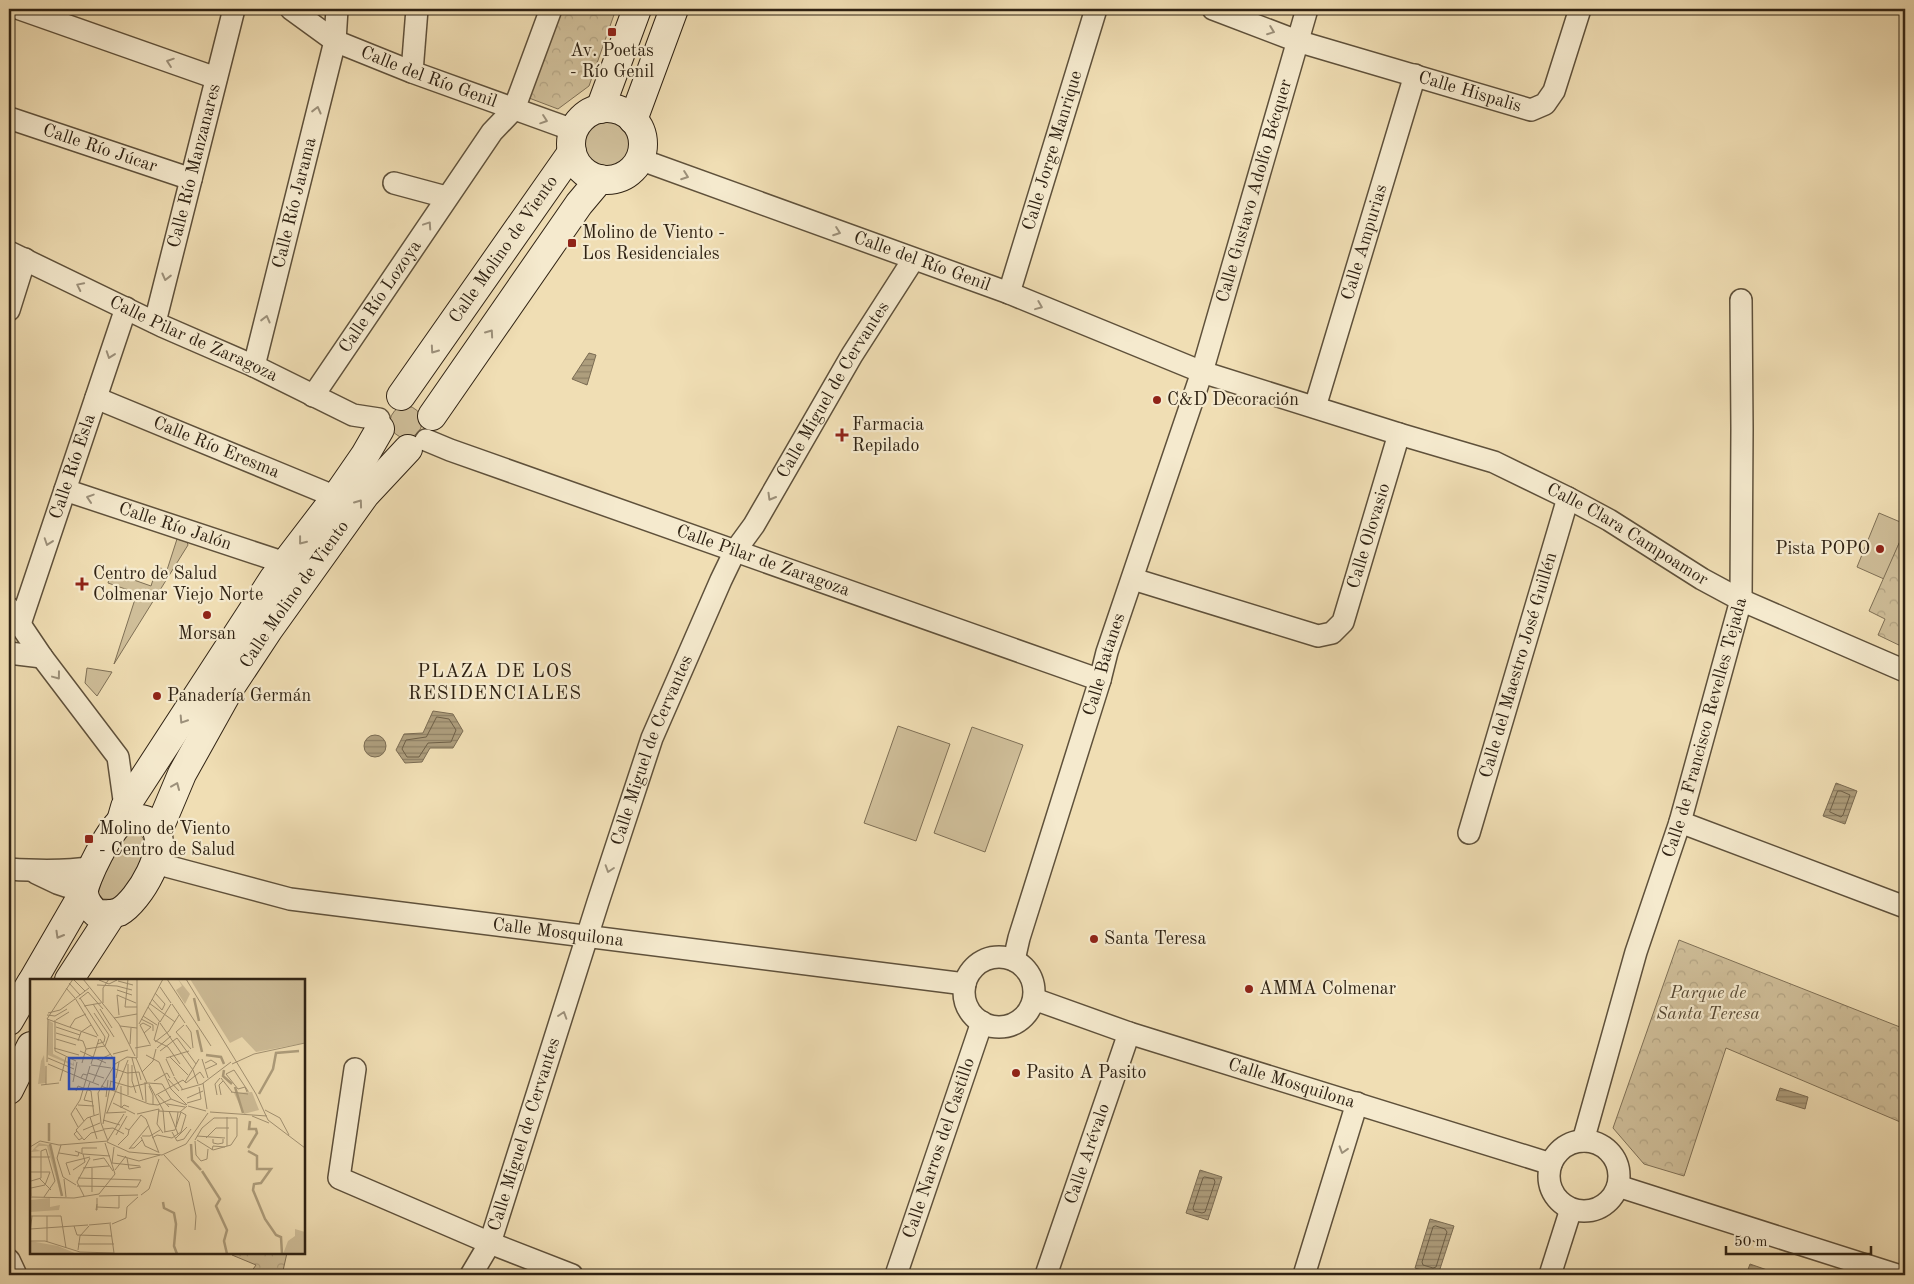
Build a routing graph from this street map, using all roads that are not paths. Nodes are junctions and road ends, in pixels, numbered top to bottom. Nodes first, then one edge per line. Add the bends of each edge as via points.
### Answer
1 (20, 9) edge
2 (234, 9) edge
3 (291, 9) edge
4 (337, 9) edge
5 (417, 9) edge
6 (551, 9) edge
7 (637, 9) edge
8 (674, 9) edge
9 (1096, 9) edge
10 (1213, 9) edge
11 (1307, 9) edge
12 (1580, 9) edge
13 (335, 41) junction
14 (1297, 41) junction
15 (412, 72) junction
16 (1415, 75) junction
17 (216, 78) junction
18 (600, 109) junction
19 (514, 110) junction
20 (9, 118) edge
21 (633, 120) junction
22 (573, 141) junction
23 (639, 159) junction
24 (191, 179) junction
25 (600, 179) junction
26 (394, 183) dead end
27 (446, 197) junction
28 (17, 255) edge
29 (913, 260) junction
30 (1008, 293) junction
31 (1742, 300) dead end
32 (126, 308) junction
33 (9, 310) edge
34 (155, 322) junction
35 (254, 366) junction
36 (1202, 372) junction
37 (313, 396) junction
38 (401, 396) junction
39 (96, 398) junction
40 (1315, 407) junction
41 (379, 424) junction
42 (1399, 434) junction
43 (422, 435) junction
44 (65, 490) junction
45 (336, 497) junction
46 (1568, 498) junction
47 (735, 551) junction
48 (285, 564) junction
49 (1133, 579) junction
50 (1740, 600) junction
51 (14, 616) edge
52 (9, 653) edge
53 (42, 657) junction
54 (1905, 671) edge
55 (1100, 680) junction
56 (123, 814) junction
57 (1680, 822) junction
58 (158, 831) junction
59 (1469, 833) dead end
60 (155, 863) junction
61 (92, 867) junction
62 (9, 869) edge
63 (31, 871) junction
64 (84, 892) junction
65 (1905, 908) edge
66 (112, 914) junction
67 (588, 935) junction
68 (1014, 960) junction
69 (34, 979) edge
70 (70, 979) edge
71 (965, 984) junction
72 (30, 985) edge
73 (1034, 999) junction
74 (9, 1022) edge
75 (982, 1022) junction
76 (1129, 1033) junction
77 (30, 1048) edge
78 (355, 1069) dead end
79 (9, 1090) edge
80 (1358, 1103) junction
81 (1583, 1141) junction
82 (1551, 1164) junction
83 (1618, 1186) junction
84 (1571, 1209) junction
85 (490, 1243) junction
86 (9, 1260) edge
87 (16, 1275) edge
88 (471, 1275) edge
89 (572, 1275) edge
90 (896, 1275) edge
91 (1046, 1275) edge
92 (1304, 1275) edge
93 (1550, 1275) edge
94 (1897, 1275) edge

17 -> 1 street
2 - 17 street, Calle Río Manzanares
3 - 13 street, Calle del Río Genil
4 - 13 street, Calle Río Jarama
5 - 15 street
6 - 19 street
7 - 18 main road
8 - 21 main road
9 - 30 street, Calle Jorge Manrique
10 -> 14 street, Calle Hispalis
11 - 14 street, Calle Gustavo Adolfo Bécquer
12 - 16 street, Calle Hispalis via 1554,91 1545,104 1531,110
13 - 15 street, Calle del Río Genil
35 -> 13 street, Calle Río Jarama
14 - 16 street, Calle Hispalis
14 - 36 street, Calle Gustavo Adolfo Bécquer
15 - 19 street, Calle del Río Genil
16 - 40 street, Calle Ampurias
17 - 24 street, Calle Río Manzanares
18 - 21 main road via 621,111
18 - 22 main road via 584,116
19 -> 22 street, Calle del Río Genil
19 - 27 street, Calle Río Lozoya via 492,132
20 - 24 street, Calle Río Júcar
21 - 23 main road via 642,138
22 - 25 main road via 574,160 585,172
22 -> 38 main road, Calle Molino de Viento
23 - 25 main road via 634,167 618,178
23 -> 29 street, Calle del Río Genil
24 -> 34 street, Calle Río Manzanares
43 -> 25 main road, Calle Molino de Viento via 579,204
26 - 27 street
37 -> 27 street, Calle Río Lozoya
32 -> 28 street, Calle Pilar de Zaragoza
28 - 33 street
29 - 30 street, Calle del Río Genil
29 -> 47 street, Calle Miguel de Cervantes via 852,355 754,525
30 -> 36 street, Calle del Río Genil
31 - 50 street, Calle de Francisco Revelles Tejada
32 - 34 street, Calle Pilar de Zaragoza
32 -> 39 street, Calle Río Esla
34 - 35 street, Calle Pilar de Zaragoza
35 - 37 street, Calle Pilar de Zaragoza
36 - 40 street
36 - 49 street, Calle Batanes
37 - 41 street, Calle Pilar de Zaragoza
38 - 41 main road via 386,404
38 - 43 main road via 424,402
39 - 44 street, Calle Río Esla
39 - 45 street, Calle Río Eresma
40 - 42 street
41 - 43 main road via 382,436 393,446
41 - 45 main road, Calle Molino de Viento via 365,455
42 - 46 street, Calle Clara Campoamor via 1494,462
42 - 49 street, Calle Olovasio via 1343,622 1332,633 1318,636
43 - 47 street, Calle Pilar de Zaragoza
58 -> 43 main road, Calle Molino de Viento via 182,774 230,688 365,495
48 -> 44 street, Calle Río Jalón
44 -> 51 street, Calle Río Esla
45 -> 48 main road, Calle Molino de Viento
46 - 50 street, Calle Clara Campoamor
46 - 59 street, Calle del Maestro José Guillén
47 - 55 street, Calle Pilar de Zaragoza
47 -> 67 street, Calle Miguel de Cervantes via 652,738
48 -> 56 main road, Calle Molino de Viento
49 - 55 street, Calle Batanes
50 - 54 street, Calle Clara Campoamor
50 - 57 street, Calle de Francisco Revelles Tejada
51 - 53 street
52 - 53 street
53 -> 56 street via 118,757
55 - 68 street, Calle Batanes
56 - 58 main road via 145,819
56 - 61 main road, Calle Molino de Viento
57 - 65 street
57 - 81 street, Calle de Francisco Revelles Tejada via 1636,952
58 - 60 main road, Calle Molino de Viento
60 - 66 main road, Calle Molino de Viento via 132,901
60 - 67 street, Calle Mosquilona via 290,899
61 - 63 street
61 - 64 main road, Calle Molino de Viento
62 - 63 street
63 - 64 street via 57,884
64 - 66 main road via 87,903 96,913
64 -> 69 main road
66 - 70 main road
67 - 71 street, Calle Mosquilona
85 -> 67 street, Calle Miguel de Cervantes
68 - 71 street via 998,956 984,960 972,970
68 - 73 street via 1026,969 1034,983
71 - 75 street via 965,999 971,1013
72 - 74 main road
73 - 75 street via 1027,1013 1014,1024 998,1027
73 - 76 street, Calle Mosquilona
75 - 90 street, Calle Narros del Castillo
76 - 80 street, Calle Mosquilona
76 - 91 street, Calle Arévalo
77 - 79 main road
78 - 85 street via 339,1178
80 - 82 street, Calle Mosquilona
80 -> 92 street
81 - 82 street via 1563,1147
81 - 83 street via 1594,1142 1612,1154 1618,1164
82 - 84 street via 1552,1190 1561,1203
83 - 84 street via 1609,1201 1594,1210 1582,1212
83 - 94 street
84 - 93 street
85 - 88 street, Calle Miguel de Cervantes
85 - 89 street
86 - 87 street

